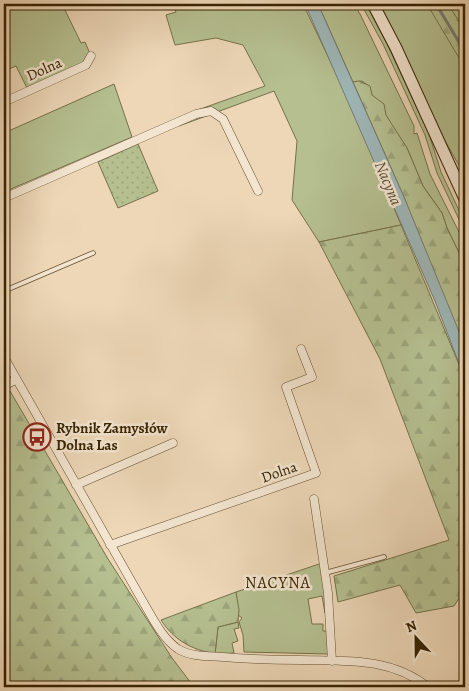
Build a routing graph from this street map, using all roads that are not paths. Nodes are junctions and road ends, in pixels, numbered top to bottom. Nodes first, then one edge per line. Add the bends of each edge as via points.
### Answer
1 (372, 4) edge
2 (91, 56) dead end
3 (4, 102) edge
4 (258, 191) dead end
5 (4, 198) edge
6 (465, 199) edge
7 (93, 252) dead end
8 (4, 291) edge
9 (301, 349) dead end
10 (4, 357) edge
11 (15, 380) junction
12 (4, 386) edge
13 (173, 443) dead end
14 (76, 484) junction
15 (314, 499) dead end
16 (110, 545) junction
17 (384, 557) dead end
18 (325, 573) junction
19 (332, 661) junction
20 (428, 687) edge

1 - 6 main road via 396,48
2 - 3 street, Dolna via 86,65
4 - 5 street via 223,119 210,111 196,114
7 - 8 lane
9 - 16 street, Dolna via 312,377 286,387 316,474
10 - 11 street
11 - 12 street
11 - 14 street
13 - 14 street
14 - 16 street
15 - 18 street
16 - 19 street via 165,637 179,650 196,655 251,659
17 - 18 lane
18 - 19 street
19 - 20 street via 382,664 407,673

